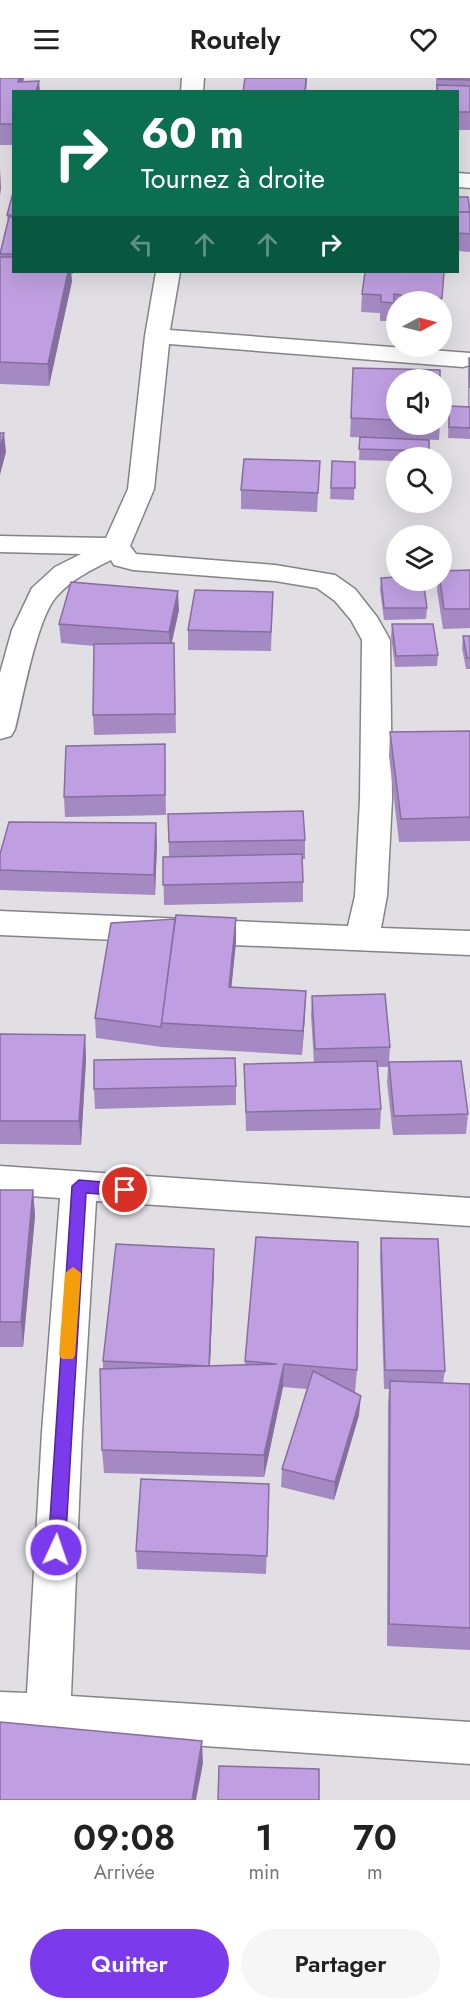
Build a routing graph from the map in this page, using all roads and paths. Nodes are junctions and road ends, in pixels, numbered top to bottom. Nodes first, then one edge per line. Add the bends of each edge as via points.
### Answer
1 (168, 273) edge
2 (157, 336) junction
3 (463, 359) dead end
4 (0, 544) edge
5 (116, 546) junction
6 (0, 729) edge
7 (0, 923) edge
8 (362, 937) junction
9 (470, 943) edge
10 (0, 1180) edge
11 (79, 1186) junction
12 (470, 1212) edge
13 (0, 1712) edge
14 (48, 1714) junction
15 (470, 1743) edge

1 - 2 street
2 - 3 street
2 - 5 street via 141,489
4 - 5 street
5 - 6 street via 65,573 42,594 26,630
5 - 8 street via 124,559 133,562 326,581 363,616 376,640 376,799 371,896
7 - 8 street
8 - 9 street
10 - 11 street
11 - 12 street
11 - 14 street
13 - 14 street
14 - 15 street

